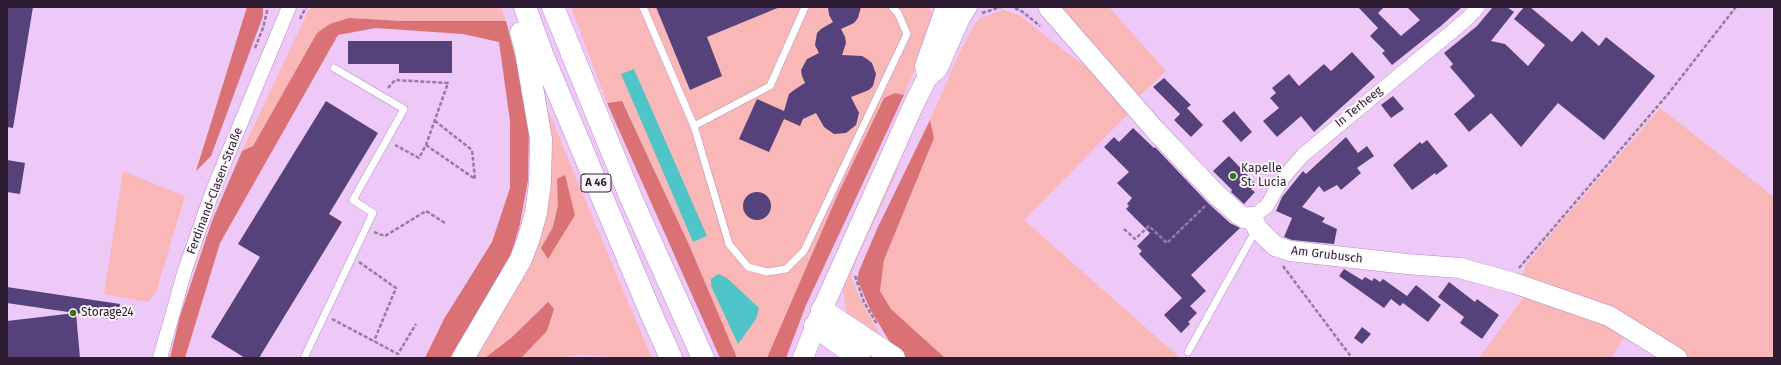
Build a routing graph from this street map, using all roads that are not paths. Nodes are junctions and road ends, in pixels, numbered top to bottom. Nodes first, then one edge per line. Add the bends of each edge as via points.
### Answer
1 (280, 7) edge
2 (289, 7) edge
3 (512, 7) edge
4 (525, 7) edge
5 (553, 7) edge
6 (643, 7) edge
7 (805, 7) edge
8 (892, 7) edge
9 (946, 7) edge
10 (1038, 7) edge
11 (1478, 7) edge
12 (972, 11) edge
13 (1053, 13) edge
14 (280, 28) junction
15 (334, 68) dead end
16 (927, 78) junction
17 (694, 126) junction
18 (1254, 223) junction
19 (819, 318) junction
20 (868, 352) edge
21 (1188, 352) dead end
22 (160, 358) edge
23 (304, 358) edge
24 (463, 358) edge
25 (671, 358) edge
26 (702, 358) edge
27 (803, 358) edge
28 (894, 358) edge
29 (1677, 358) edge

1 - 14 street, Ferdinand-Clasen-Straße
2 - 14 street, Ferdinand-Clasen-Straße
3 - 24 highway via 525,46 538,113 541,139 538,198 533,227 520,261
4 - 25 highway, A 46 via 545,62
5 - 26 highway, A 46 via 628,191
6 - 17 lane
7 - 17 lane via 770,86
8 - 17 lane via 898,13 906,34 804,251 786,269 767,272 748,267 729,244
9 - 16 street via 925,66
10 - 13 street, Am Grubusch
11 - 18 street, In Terheeg via 1468,19 1303,155 1282,179
12 - 16 street via 960,18 938,68
13 - 18 street, Am Grubusch via 1144,118 1216,194
14 - 22 street, Ferdinand-Clasen-Straße via 213,190 185,270
15 - 23 lane via 404,110 353,200 373,212
16 - 19 street
18 - 21 lane, In Terheeg
18 - 29 street, Am Grubusch via 1275,246 1290,251 1460,268 1514,283 1608,316
19 - 20 highway
19 - 27 street
20 - 28 highway

